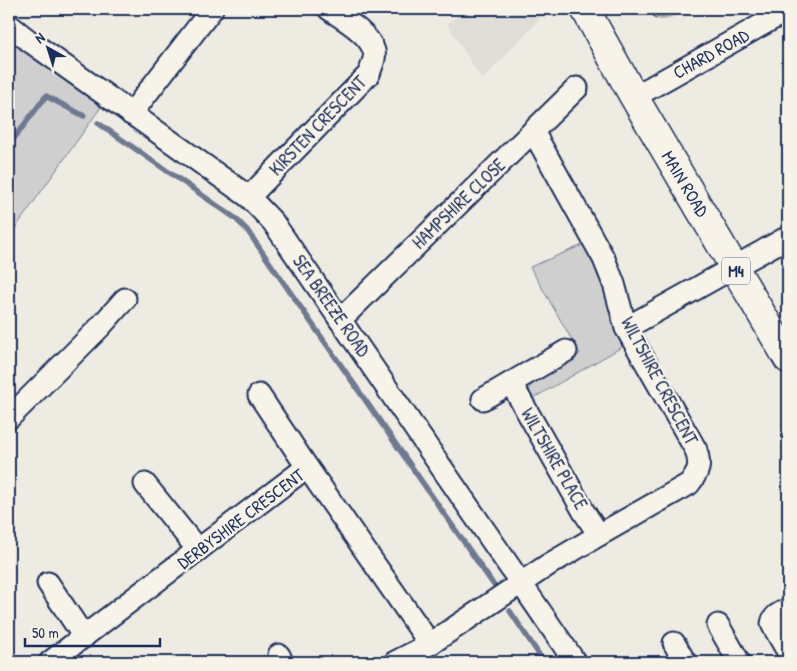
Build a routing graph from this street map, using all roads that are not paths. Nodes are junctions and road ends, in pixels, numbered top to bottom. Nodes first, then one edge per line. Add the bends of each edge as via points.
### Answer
1 (212, 9) edge
2 (329, 9) edge
3 (585, 9) edge
4 (788, 10) edge
5 (9, 25) edge
6 (577, 88) dead end
7 (634, 97) junction
8 (131, 114) junction
9 (533, 131) junction
10 (248, 197) junction
11 (788, 237) edge
12 (734, 268) junction
13 (125, 299) dead end
14 (340, 320) junction
15 (626, 328) junction
16 (566, 351) dead end
17 (788, 359) edge
18 (511, 383) junction
19 (259, 395) dead end
20 (483, 399) dead end
21 (9, 418) edge
22 (307, 467) junction
23 (145, 484) dead end
24 (599, 535) junction
25 (198, 550) junction
26 (48, 583) dead end
27 (521, 583) junction
28 (788, 609) edge
29 (718, 625) dead end
30 (84, 637) junction
31 (674, 643) dead end
32 (430, 644) junction
33 (788, 652) edge
34 (50, 662) edge
35 (395, 662) edge
36 (575, 662) edge
37 (685, 662) edge
38 (739, 662) edge

1 - 8 street
2 - 10 street, KIRSTEN CRESCENT via 368,39 374,52 368,74
3 - 7 main road, MAIN ROAD / M4
4 - 7 street, CHARD ROAD
5 - 8 street, SEA BREEZE ROAD
6 - 9 street, HAMPSHIRE CLOSE
7 - 12 main road, MAIN ROAD / M4
8 - 10 street, SEA BREEZE ROAD
9 - 14 street, HAMPSHIRE CLOSE
9 - 15 street, WILTSHIRE CRESCENT via 604,259
10 - 14 street, SEA BREEZE ROAD via 273,222
11 - 12 street
12 - 15 street
12 - 17 main road, MAIN ROAD / M4
13 - 21 street
14 - 27 street, SEA BREEZE ROAD
15 - 24 street, WILTSHIRE CRESCENT via 696,450 699,462 696,475 689,484
16 - 18 street
18 - 20 street
18 - 24 street, WILTSHIRE PLACE
19 - 22 street
22 - 25 street, DERBYSHIRE CRESCENT
22 - 32 street, DERBYSHIRE CRESCENT
23 - 25 street
24 - 27 street, WILTSHIRE CRESCENT
25 - 30 street, DERBYSHIRE CRESCENT
26 - 30 street
27 - 32 street, WILTSHIRE CRESCENT
27 - 36 street, SEA BREEZE ROAD
28 - 33 street via 772,620
29 - 38 street
30 - 34 street, DERBYSHIRE CRESCENT
31 - 37 street
32 - 35 street, WILTSHIRE CRESCENT

